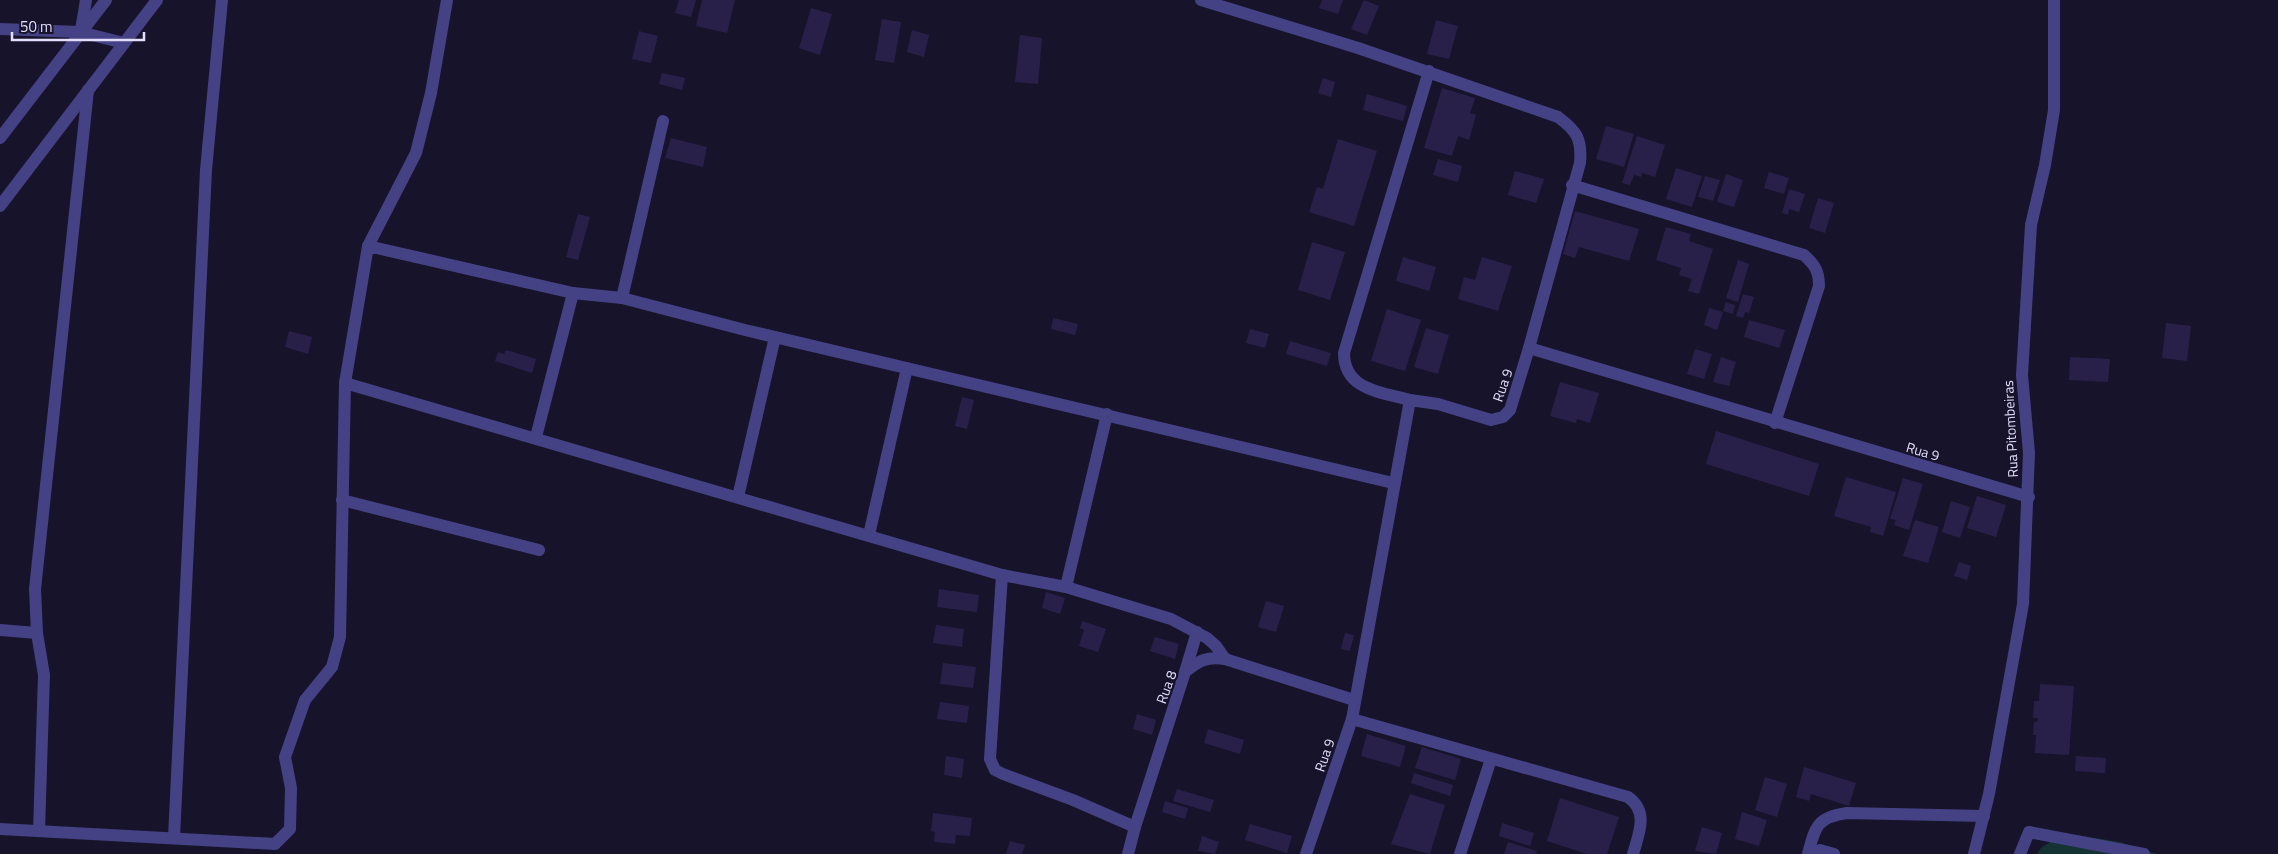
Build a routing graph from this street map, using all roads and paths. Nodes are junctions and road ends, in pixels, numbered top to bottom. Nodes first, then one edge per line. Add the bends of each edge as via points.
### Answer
1 (86, 0) edge
2 (106, 0) edge
3 (157, 0) edge
4 (222, 0) edge
5 (447, 0) edge
6 (1201, 0) edge
7 (2054, 0) edge
8 (0, 29) edge
9 (80, 32) junction
10 (124, 43) junction
11 (1429, 71) junction
12 (88, 90) junction
13 (663, 121) dead end
14 (0, 138) edge
15 (1572, 184) junction
16 (0, 206) edge
17 (368, 246) junction
18 (573, 293) junction
19 (622, 298) junction
20 (776, 337) junction
21 (1530, 348) junction
22 (907, 368) junction
23 (345, 383) junction
24 (1410, 400) junction
25 (1107, 414) junction
26 (1775, 422) junction
27 (536, 437) junction
28 (1393, 483) junction
29 (738, 497) junction
30 (2029, 497) junction
31 (342, 500) junction
32 (869, 535) junction
33 (539, 550) dead end
34 (1002, 575) junction
35 (1066, 586) junction
36 (0, 630) edge
37 (1197, 632) junction
38 (37, 633) junction
39 (1225, 658) junction
40 (1185, 672) junction
41 (1354, 700) junction
42 (1352, 719) junction
43 (1492, 759) junction
44 (1984, 816) junction
45 (1135, 827) junction
46 (0, 829) edge
47 (38, 831) junction
48 (174, 838) junction
49 (1128, 854) edge
50 (1306, 854) edge
51 (1460, 854) edge
52 (1633, 854) edge
53 (1809, 854) edge
54 (1834, 854) edge
55 (1974, 854) edge
56 (2020, 854) edge
57 (2144, 854) edge

1 - 9 street
2 - 9 street
3 - 10 street
4 - 48 street via 206,170
5 - 17 street via 431,94 416,153
6 - 11 street
7 - 30 street, Rua Pitombeiras via 2054,110 2031,224 2022,375 2029,453
8 - 9 street
9 - 10 street
9 - 14 street
10 - 12 street
11 - 15 street via 1558,117 1580,142 1580,163
11 - 24 street via 1344,353 1347,373 1354,382
12 - 16 street
12 - 38 street via 35,589
13 - 19 street
15 - 21 street
15 - 26 street via 1804,255 1815,265 1819,286
17 - 18 street
17 - 23 street
18 - 19 street
18 - 27 street
19 - 20 street
20 - 22 street
20 - 29 street
21 - 24 street, Rua 9 via 1510,410 1503,417 1491,420 1438,404
21 - 26 street, Rua 9
22 - 25 street
22 - 32 street
23 - 27 street
23 - 31 street
24 - 28 street, Rua 9
25 - 28 street
25 - 35 street
26 - 30 street, Rua 9
27 - 29 street
28 - 41 street, Rua 9
29 - 32 street
30 - 44 street, Rua Pitombeiras via 2023,604
31 - 33 street
31 - 48 street via 340,637 332,667 305,700 285,757 291,788 290,829 275,844
32 - 34 street
34 - 35 street
34 - 45 street via 992,765 1003,774
35 - 37 street via 1171,619
36 - 38 street
37 - 39 street via 1216,646
37 - 40 street
38 - 47 street via 44,675
39 - 40 street, Rua 8 via 1203,659
39 - 41 street, Rua 8
40 - 45 street, Rua 8
41 - 42 street, Rua 9
42 - 43 street
42 - 50 street, Rua 9
43 - 51 street
43 - 52 street via 1628,797 1641,813 1642,824
44 - 53 street via 1832,815 1817,826
44 - 55 street, Rua Pitombeiras
45 - 49 street, Rua 8
46 - 47 street
47 - 48 street
53 - 54 street via 1820,850
56 - 57 street via 2028,832

